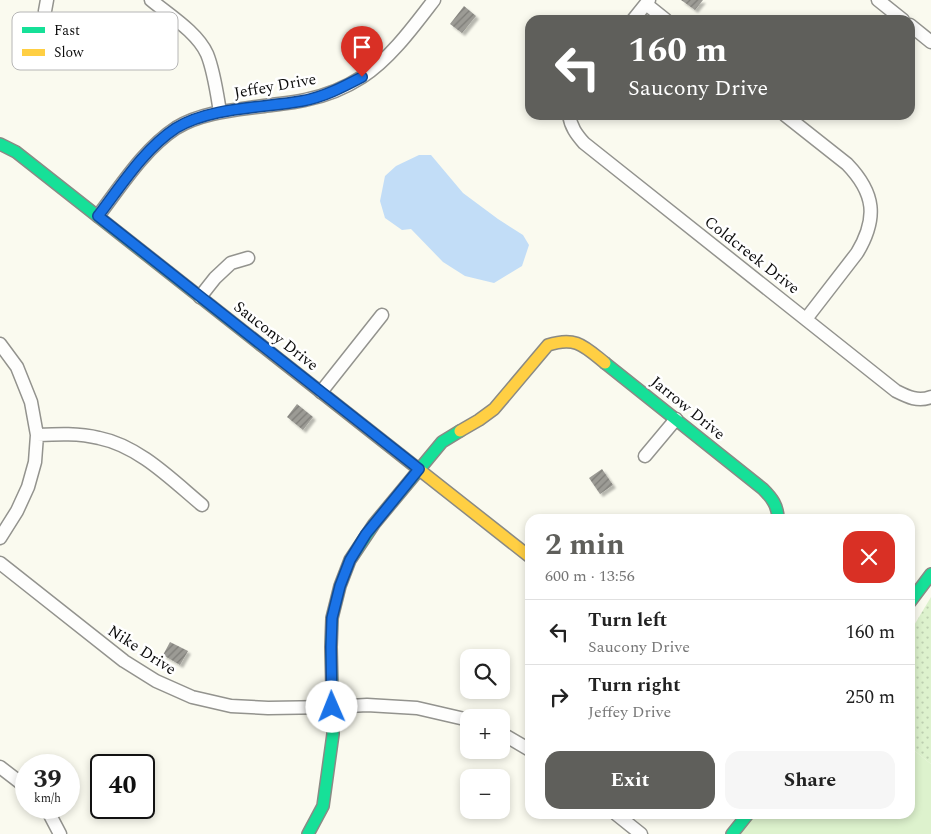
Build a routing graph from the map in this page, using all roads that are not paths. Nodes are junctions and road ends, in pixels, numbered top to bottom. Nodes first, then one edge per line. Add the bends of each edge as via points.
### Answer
1 (150, 0) edge
2 (434, 0) edge
3 (878, 0) edge
4 (647, 2) edge
5 (165, 12) edge
6 (637, 15) edge
7 (661, 15) edge
8 (897, 15) edge
9 (178, 22) edge
10 (915, 30) edge
11 (931, 42) edge
12 (220, 112) junction
13 (570, 120) edge
14 (791, 120) edge
15 (0, 144) edge
16 (98, 216) junction
17 (248, 258) dead end
18 (200, 297) junction
19 (382, 315) dead end
20 (806, 318) junction
21 (0, 344) edge
22 (321, 392) junction
23 (931, 398) edge
24 (676, 419) junction
25 (37, 435) junction
26 (645, 456) dead end
27 (419, 469) junction
28 (202, 505) dead end
29 (778, 514) edge
30 (0, 538) edge
31 (525, 553) edge
32 (0, 563) edge
33 (931, 574) edge
34 (915, 595) edge
35 (332, 707) junction
36 (460, 718) edge
37 (510, 738) edge
38 (525, 747) edge
39 (0, 767) edge
40 (15, 779) edge
41 (52, 819) edge
42 (622, 819) edge
43 (744, 819) edge
44 (60, 834) edge
45 (308, 834) edge
46 (641, 834) edge
47 (732, 834) edge

1 - 5 street
2 - 12 street, Jeffey Drive via 383,60 340,89 304,101
3 - 8 street
4 - 6 street
4 - 7 street
9 - 12 street via 206,53
10 - 11 street
12 - 16 street, Jeffey Drive via 196,118 160,140
13 - 20 street, Coldcreek Drive via 584,143
14 - 20 street via 856,173 863,183 870,206 868,231 863,243
15 - 16 street, Saucony Drive via 16,152
16 - 18 street, Saucony Drive
17 - 18 street via 231,262
18 - 22 street, Saucony Drive
19 - 22 street
20 - 23 street, Coldcreek Drive via 896,390 918,400
21 - 25 street via 17,367 31,402
22 - 27 street, Saucony Drive
24 - 26 street
24 - 27 street, Jarrow Drive via 585,347 561,341 542,351 494,409 442,442
24 - 29 street, Jarrow Drive via 763,489 772,498
25 - 28 street via 66,434 99,438 121,445 143,457
25 - 30 street via 35,462 28,487
27 - 31 street, Saucony Drive
27 - 35 street via 366,534 350,560 340,586 332,618
32 - 35 street, Nike Drive via 124,661 156,681 192,697 231,706
33 - 34 street
35 - 36 street, Nike Drive via 417,708
35 - 45 street via 323,806
37 - 38 street
39 - 40 street
41 - 44 street
42 - 46 street
43 - 47 street

